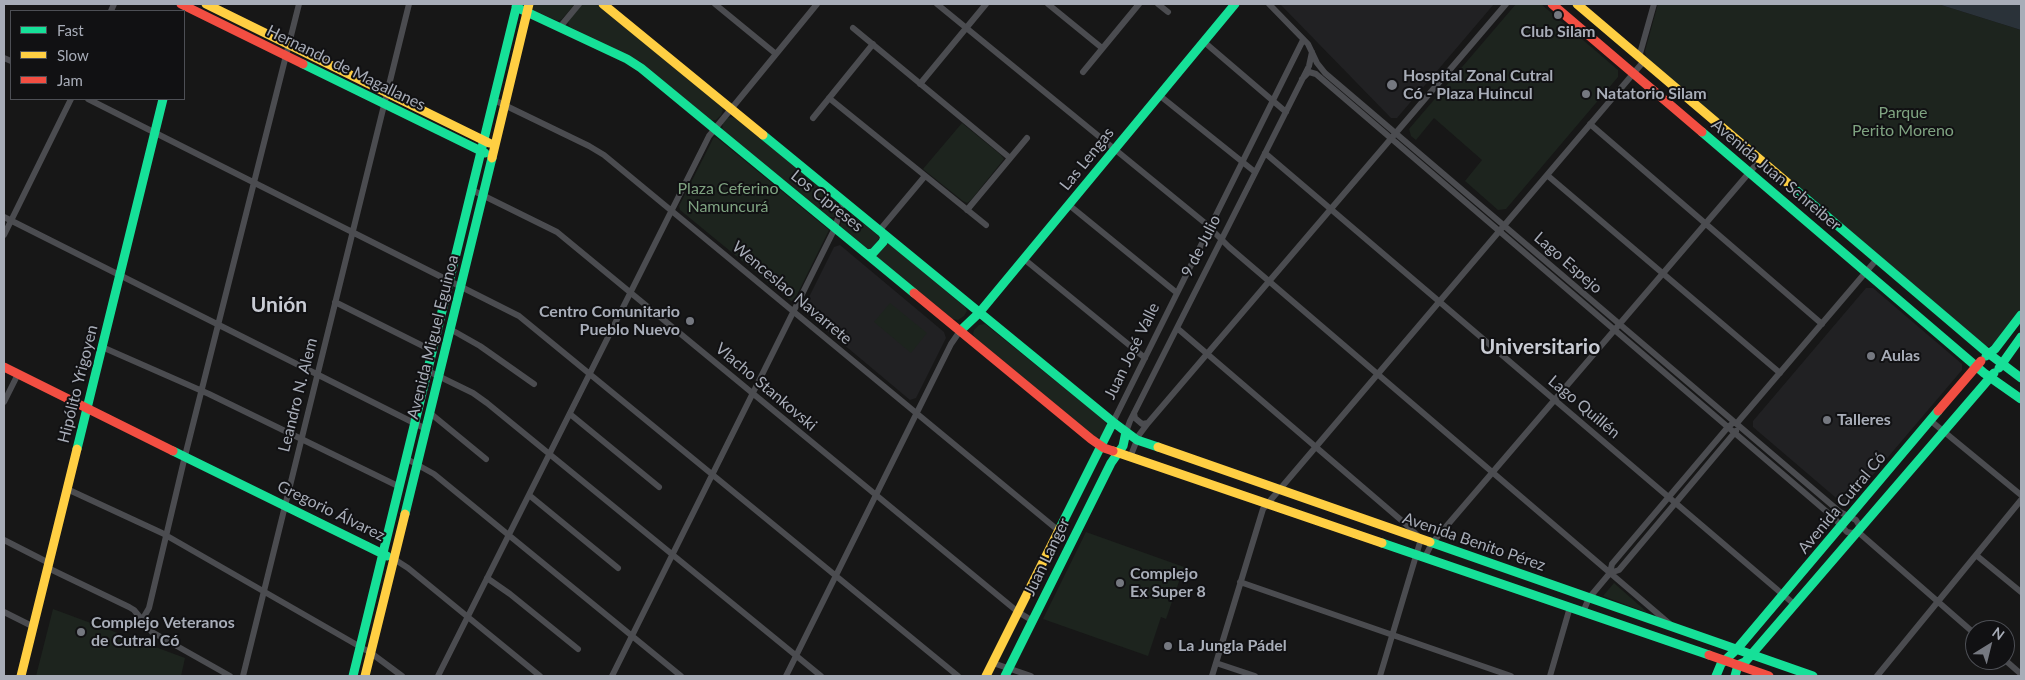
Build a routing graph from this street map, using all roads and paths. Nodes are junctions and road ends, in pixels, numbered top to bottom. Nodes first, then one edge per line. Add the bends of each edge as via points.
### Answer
1 (206, 4) edge
2 (298, 4) edge
3 (409, 4) edge
4 (578, 4) edge
5 (603, 4) edge
6 (715, 4) edge
7 (817, 4) edge
8 (937, 4) edge
9 (986, 4) edge
10 (1048, 4) edge
11 (1139, 4) edge
12 (1158, 4) edge
13 (1234, 4) edge
14 (1269, 4) edge
15 (1506, 4) edge
16 (1552, 4) edge
17 (1577, 4) edge
18 (1654, 4) edge
19 (517, 5) edge
20 (184, 7) edge
21 (528, 8) edge
22 (1168, 12) dead end
23 (560, 27) junction
24 (853, 28) dead end
25 (966, 28) junction
26 (1304, 40) junction
27 (1204, 41) junction
28 (289, 44) junction
29 (873, 44) junction
30 (1102, 48) junction
31 (1312, 52) junction
32 (776, 54) junction
33 (286, 55) junction
34 (1641, 59) junction
35 (1083, 72) dead end
36 (1634, 73) junction
37 (1302, 79) junction
38 (920, 84) junction
39 (388, 93) junction
40 (1159, 95) junction
41 (829, 98) junction
42 (71, 100) edge
43 (90, 100) edge
44 (163, 100) edge
45 (494, 100) junction
46 (1273, 101) junction
47 (385, 104) junction
48 (504, 105) junction
49 (731, 109) junction
50 (1286, 112) junction
51 (813, 118) dead end
52 (1590, 124) junction
53 (715, 129) junction
54 (155, 132) junction
55 (1393, 136) junction
56 (1027, 138) dead end
57 (484, 141) junction
58 (495, 145) junction
59 (1114, 150) junction
60 (481, 151) junction
61 (1265, 153) junction
62 (492, 156) junction
63 (1010, 158) junction
64 (1760, 160) junction
65 (1242, 162) junction
66 (1255, 172) junction
67 (1750, 172) junction
68 (1547, 175) junction
69 (925, 176) junction
70 (254, 182) junction
71 (472, 190) junction
72 (483, 195) junction
73 (843, 201) junction
74 (1069, 205) junction
75 (1330, 209) junction
76 (967, 210) junction
77 (672, 211) junction
78 (4, 217) edge
79 (11, 221) junction
80 (1705, 224) junction
81 (986, 225) dead end
82 (835, 228) junction
83 (1210, 228) junction
84 (1501, 228) junction
85 (353, 231) junction
86 (881, 232) junction
87 (4, 235) edge
88 (1221, 240) junction
89 (867, 254) junction
90 (1024, 259) junction
91 (1877, 259) junction
92 (1866, 272) junction
93 (1663, 273) junction
94 (120, 276) junction
95 (450, 280) junction
96 (1269, 281) junction
97 (461, 286) junction
98 (631, 292) junction
99 (1177, 293) junction
100 (335, 302) junction
101 (1439, 302) junction
102 (793, 312) junction
103 (980, 313) junction
104 (2021, 315) edge
105 (1619, 324) junction
106 (1822, 324) junction
107 (218, 325) junction
108 (1177, 328) junction
109 (450, 329) junction
110 (1614, 330) junction
111 (960, 331) junction
112 (2021, 337) edge
113 (102, 347) junction
114 (433, 350) junction
115 (1207, 354) junction
116 (1145, 358) junction
117 (1990, 365) junction
118 (4, 367) edge
119 (428, 371) junction
120 (1780, 373) junction
121 (18, 374) junction
122 (590, 374) junction
123 (1378, 374) junction
124 (317, 375) junction
125 (439, 376) junction
126 (2021, 378) edge
127 (534, 384) dead end
128 (202, 391) junction
129 (753, 393) junction
130 (2021, 399) edge
131 (1554, 400) junction
132 (4, 402) edge
133 (87, 408) junction
134 (1134, 412) junction
135 (430, 413) junction
136 (916, 413) junction
137 (570, 414) junction
138 (1931, 421) junction
139 (1113, 422) junction
140 (1148, 423) junction
141 (1737, 423) junction
142 (415, 424) junction
143 (1728, 427) junction
144 (426, 429) junction
145 (1943, 431) junction
146 (1126, 432) junction
147 (1735, 433) junction
148 (301, 439) junction
149 (1137, 440) junction
150 (1101, 446) junction
151 (1316, 447) junction
152 (1118, 452) junction
153 (550, 454) junction
154 (1130, 455) junction
155 (185, 456) junction
156 (407, 459) junction
157 (486, 459) dead end
158 (417, 464) junction
159 (1492, 472) junction
160 (712, 474) junction
161 (400, 487) junction
162 (659, 487) dead end
163 (68, 489) junction
164 (1279, 490) junction
165 (529, 495) junction
166 (876, 495) junction
167 (2021, 495) edge
168 (1668, 497) junction
169 (2021, 500) edge
170 (1268, 503) junction
171 (1675, 503) junction
172 (285, 505) junction
173 (1849, 517) junction
174 (1842, 526) junction
175 (1059, 531) junction
176 (1857, 531) junction
177 (509, 535) junction
178 (167, 536) junction
179 (4, 540) edge
180 (1421, 540) junction
181 (1432, 543) junction
182 (384, 554) junction
183 (673, 554) junction
184 (1976, 555) junction
185 (1421, 556) junction
186 (394, 559) junction
187 (49, 565) junction
188 (618, 568) dead end
189 (1610, 573) junction
190 (836, 576) junction
191 (487, 578) junction
192 (1240, 582) junction
193 (264, 590) junction
194 (2021, 592) edge
195 (1784, 595) junction
196 (1589, 598) junction
197 (1938, 602) junction
198 (1794, 604) junction
199 (1570, 608) junction
200 (4, 612) edge
201 (1018, 612) junction
202 (1583, 612) junction
203 (468, 617) junction
204 (142, 620) junction
205 (1033, 621) junction
206 (1965, 625) edge
207 (34, 627) junction
208 (1674, 627) junction
209 (1393, 635) junction
210 (632, 636) junction
211 (360, 647) junction
212 (578, 649) dead end
213 (1736, 650) junction
214 (371, 653) junction
215 (1752, 654) junction
216 (796, 656) junction
217 (1724, 661) junction
218 (993, 663) junction
219 (1216, 663) junction
220 (1737, 665) junction
221 (1007, 672) edge
222 (22, 676) edge
223 (230, 676) edge
224 (243, 676) edge
225 (353, 676) edge
226 (365, 676) edge
227 (402, 676) edge
228 (438, 676) edge
229 (540, 676) edge
230 (612, 676) edge
231 (681, 676) edge
232 (786, 676) edge
233 (821, 676) edge
234 (958, 676) edge
235 (986, 676) edge
236 (1031, 676) edge
237 (1212, 676) edge
238 (1255, 676) edge
239 (1380, 676) edge
240 (1511, 676) edge
241 (1550, 676) edge
242 (1716, 676) edge
243 (1735, 676) edge
244 (1769, 676) edge
245 (1814, 676) edge
246 (1877, 676) edge

1 - 28 main road, Hernando de Magallanes
2 - 28 street
3 - 39 street, Leandro N. Alem
4 - 23 street
5 - 49 main road, Los Cipreses
6 - 32 street
7 - 32 street
8 - 25 street
9 - 25 street
10 - 30 street
11 - 30 street
12 - 22 street
13 - 27 main road, Las Lengas
14 - 26 street, Lago Espejo
15 - 55 street
16 - 36 main road, Avenida Juan Schreiber
17 - 34 main road, Avenida Juan Schreiber
18 - 34 street
19 - 21 main road, Los Cipreses
19 - 45 main road, Avenida Miguel Eguinoa
20 - 33 main road, Hernando de Magallanes
21 - 23 main road, Los Cipreses
21 - 48 main road, Avenida Miguel Eguinoa
23 - 53 main road, Los Cipreses via 638,66
24 - 29 street
25 - 38 street
25 - 59 street
26 - 31 street, Lago Espejo
26 - 46 street, Juan José Valle
27 - 40 main road, Las Lengas
27 - 46 street
28 - 33 street
28 - 39 main road, Hernando de Magallanes
29 - 38 street
29 - 41 street
30 - 35 street
31 - 37 street, 9 de Julio
31 - 55 street, Lago Espejo via 1325,73
32 - 49 street
33 - 47 main road, Hernando de Magallanes
33 - 70 street
34 - 36 street
34 - 64 main road, Avenida Juan Schreiber
36 - 52 street
36 - 67 main road, Avenida Juan Schreiber
37 - 50 street, 9 de Julio
37 - 55 street, Lago Espejo via 1309,72 1316,74
38 - 63 street
39 - 47 street, Leandro N. Alem
39 - 57 main road, Hernando de Magallanes
40 - 59 main road, Las Lengas
40 - 65 street
41 - 51 street
41 - 69 street
42 - 79 street
43 - 54 street
44 - 54 main road, Hipólito Yrigoyen
45 - 48 street, Wenceslao Navarrete
45 - 57 main road, Avenida Miguel Eguinoa
46 - 50 street
46 - 65 street, Juan José Valle
47 - 60 main road, Hernando de Magallanes
47 - 85 street, Leandro N. Alem
48 - 58 main road, Avenida Miguel Eguinoa
48 - 77 street, Wenceslao Navarrete via 597,150
49 - 53 street
49 - 73 main road, Los Cipreses
50 - 61 street, 9 de Julio
52 - 68 street
52 - 80 street
53 - 77 street
53 - 82 main road, Los Cipreses
54 - 70 street
54 - 94 main road, Hipólito Yrigoyen
55 - 75 street
55 - 84 street, Lago Espejo
56 - 63 street
57 - 58 main road, Hernando de Magallanes
57 - 60 main road, Avenida Miguel Eguinoa
58 - 62 main road, Avenida Miguel Eguinoa
59 - 74 main road, Las Lengas
59 - 83 street
60 - 62 main road, Hernando de Magallanes
60 - 71 main road, Avenida Miguel Eguinoa
61 - 66 street, 9 de Julio
61 - 75 street, Lago Quillén
62 - 72 main road, Avenida Miguel Eguinoa
63 - 76 street
64 - 67 street
64 - 91 main road, Avenida Juan Schreiber
65 - 66 street
65 - 83 street, Juan José Valle
66 - 88 street, 9 de Julio
67 - 80 street
67 - 92 main road, Avenida Juan Schreiber
68 - 84 street
68 - 93 street
69 - 76 street
69 - 86 street
70 - 85 street
70 - 107 street
71 - 72 street, Vlacho Stankovski
71 - 95 main road, Avenida Miguel Eguinoa
72 - 97 main road, Avenida Miguel Eguinoa
72 - 98 street, Vlacho Stankovski via 553,229
73 - 82 street
73 - 86 main road, Los Cipreses
74 - 90 main road, Las Lengas
74 - 99 street
75 - 96 street
75 - 101 street, Lago Quillén
76 - 81 street
77 - 98 street
77 - 102 street, Wenceslao Navarrete
78 - 79 street
79 - 87 street
79 - 94 street
80 - 93 street
80 - 106 street
82 - 89 main road, Los Cipreses
82 - 102 street
83 - 88 street
83 - 99 street, Juan José Valle
84 - 101 street
84 - 105 street, Lago Espejo
84 - 110 street, Lago Espejo
85 - 95 street
85 - 100 street, Leandro N. Alem
86 - 89 main road via 885,238 883,242 873,253
86 - 103 main road, Los Cipreses
88 - 96 street
88 - 108 street, 9 de Julio
89 - 111 main road, Los Cipreses
90 - 103 main road, Las Lengas
90 - 116 street
91 - 92 street
91 - 117 main road, Avenida Juan Schreiber
92 - 106 street
92 - 117 main road, Avenida Juan Schreiber
93 - 105 street
93 - 120 street
94 - 107 street
94 - 113 main road, Hipólito Yrigoyen
95 - 97 street
95 - 114 main road, Avenida Miguel Eguinoa
96 - 115 street
96 - 123 street
97 - 109 main road, Avenida Miguel Eguinoa
97 - 122 street via 523,318
98 - 122 street
98 - 129 street, Vlacho Stankovski
99 - 116 street, Juan José Valle
100 - 114 street
100 - 124 street, Leandro N. Alem
101 - 123 street
101 - 131 street, Lago Quillén
102 - 129 street
102 - 136 street, Wenceslao Navarrete
103 - 111 main road, Las Lengas
103 - 139 main road, Los Cipreses
104 - 117 main road, Avenida Cutral Có
105 - 110 street
105 - 141 street, Lago Espejo
106 - 120 street
107 - 124 street
107 - 128 street
108 - 115 street
108 - 134 street, 9 de Julio
109 - 125 main road, Avenida Miguel Eguinoa
109 - 127 street
110 - 131 street
110 - 143 street, Lago Espejo
111 - 136 street
111 - 150 main road, Los Cipreses
112 - 117 main road, Avenida Cutral Có
113 - 128 street
113 - 133 main road, Hipólito Yrigoyen
114 - 119 main road, Avenida Miguel Eguinoa
115 - 140 street
115 - 151 street
116 - 139 street, Juan José Valle
117 - 126 main road, Avenida Juan Schreiber
117 - 130 main road, Avenida Juan Schreiber
117 - 138 main road, Avenida Cutral Có
117 - 145 main road, Avenida Cutral Có
118 - 121 main road, Gregorio Álvarez
119 - 125 street
119 - 142 main road, Avenida Miguel Eguinoa
120 - 141 street
121 - 132 street
121 - 133 main road, Gregorio Álvarez
122 - 137 street
122 - 160 street
123 - 151 street
123 - 159 street
124 - 142 street
124 - 148 street, Leandro N. Alem
125 - 135 main road, Avenida Miguel Eguinoa
125 - 153 street via 478,396
128 - 148 street
128 - 155 street
129 - 160 street
129 - 166 street, Vlacho Stankovski
131 - 159 street
131 - 168 street, Lago Quillén
133 - 155 main road, Gregorio Álvarez
133 - 163 main road, Hipólito Yrigoyen
134 - 140 street via 1137,420
134 - 146 street, 9 de Julio
135 - 144 main road, Avenida Miguel Eguinoa
135 - 157 street
136 - 166 street
136 - 175 street, Wenceslao Navarrete
137 - 153 street
137 - 162 street
138 - 145 street
138 - 173 main road, Avenida Cutral Có
139 - 146 main road, Los Cipreses
139 - 150 main road, Juan José Valle
140 - 149 street
141 - 143 street via 1733,422
141 - 147 street
141 - 173 street, Lago Espejo
142 - 144 street
142 - 156 main road, Avenida Miguel Eguinoa
143 - 147 street, Lago Espejo
143 - 168 street
144 - 158 main road, Avenida Miguel Eguinoa
145 - 167 street
145 - 176 main road, Avenida Cutral Có
146 - 149 main road, Avenida Benito Pérez
146 - 152 main road, 9 de Julio via 1125,443
147 - 171 street
147 - 174 street, Lago Espejo
148 - 161 street
148 - 172 street, Leandro N. Alem
149 - 154 street
149 - 164 main road, Avenida Benito Pérez
150 - 152 main road, Avenida Benito Pérez
150 - 175 main road, Juan José Valle
151 - 164 street
151 - 180 street
152 - 154 main road, Avenida Benito Pérez
152 - 205 main road, Juan Langer
153 - 165 street
153 - 183 street
154 - 170 main road, Avenida Benito Pérez
155 - 172 main road, Gregorio Álvarez
155 - 178 street
156 - 158 street
156 - 161 main road, Avenida Miguel Eguinoa
158 - 177 street
158 - 186 main road, Avenida Miguel Eguinoa
159 - 181 street
159 - 189 street
160 - 183 street
160 - 190 street
161 - 182 main road, Avenida Miguel Eguinoa
163 - 178 street
163 - 187 main road, Hipólito Yrigoyen
164 - 170 street
164 - 180 main road, Avenida Benito Pérez
165 - 177 street
165 - 188 street
166 - 190 street
166 - 201 street, Vlacho Stankovski
168 - 171 street, Lago Quillén
168 - 189 street via 1612,564
169 - 184 street
170 - 185 main road, Avenida Benito Pérez
170 - 192 street via 1260,515
171 - 189 street via 1619,570
171 - 195 street, Lago Quillén
172 - 182 main road, Gregorio Álvarez
172 - 193 street, Leandro N. Alem
173 - 174 main road, Avenida Cutral Có
173 - 176 street, Lago Espejo via 1858,522
174 - 176 street, Lago Espejo via 1850,533
174 - 195 main road, Avenida Cutral Có
175 - 201 main road, Juan José Valle
176 - 197 street, Lago Espejo
176 - 198 main road, Avenida Cutral Có
177 - 191 street
177 - 210 street
178 - 193 street
178 - 204 street via 149,608
179 - 187 street
180 - 181 main road, Avenida Benito Pérez
180 - 185 street
181 - 185 street
181 - 196 main road, Avenida Benito Pérez
182 - 186 main road, Gregorio Álvarez
182 - 211 main road, Avenida Miguel Eguinoa
183 - 210 street
183 - 216 street
184 - 194 street
184 - 197 street
185 - 199 main road, Avenida Benito Pérez
185 - 209 street
186 - 203 street, Gregorio Álvarez
186 - 214 main road, Avenida Miguel Eguinoa
187 - 204 street via 129,607
187 - 207 main road, Hipólito Yrigoyen
189 - 196 street
189 - 208 street
190 - 216 street
190 - 234 street
191 - 203 street
191 - 212 street
192 - 209 street
192 - 219 street
193 - 211 street
193 - 224 street, Leandro N. Alem
195 - 198 street, Lago Quillén
195 - 213 main road, Avenida Cutral Có
196 - 202 street
196 - 208 main road, Avenida Benito Pérez
197 - 206 street, Lago Espejo
197 - 246 street
198 - 215 main road, Avenida Cutral Có
199 - 202 main road, Avenida Benito Pérez
199 - 241 street
200 - 207 street
201 - 205 street, Vlacho Stankovski
201 - 218 main road, Juan José Valle
202 - 217 main road, Avenida Benito Pérez
203 - 228 street
203 - 229 street, Gregorio Álvarez
204 - 223 street via 152,632
205 - 221 main road, Juan Langer
207 - 222 main road, Hipólito Yrigoyen
208 - 213 main road, Avenida Benito Pérez
209 - 239 street
209 - 240 street
210 - 230 street
210 - 231 street
211 - 214 street
211 - 225 main road, Avenida Miguel Eguinoa
213 - 215 main road, Avenida Benito Pérez
213 - 217 main road, Avenida Cutral Có
213 - 220 main road via 1732,659
214 - 226 main road, Avenida Miguel Eguinoa
214 - 227 street
215 - 220 main road, Avenida Cutral Có via 1744,664
215 - 245 main road, Avenida Benito Pérez
216 - 232 street
216 - 233 street
217 - 220 main road, Avenida Benito Pérez
217 - 242 main road
218 - 221 street
218 - 235 main road, Juan José Valle
219 - 237 street
219 - 238 street
220 - 243 main road
220 - 244 main road, Avenida Benito Pérez
221 - 236 street

